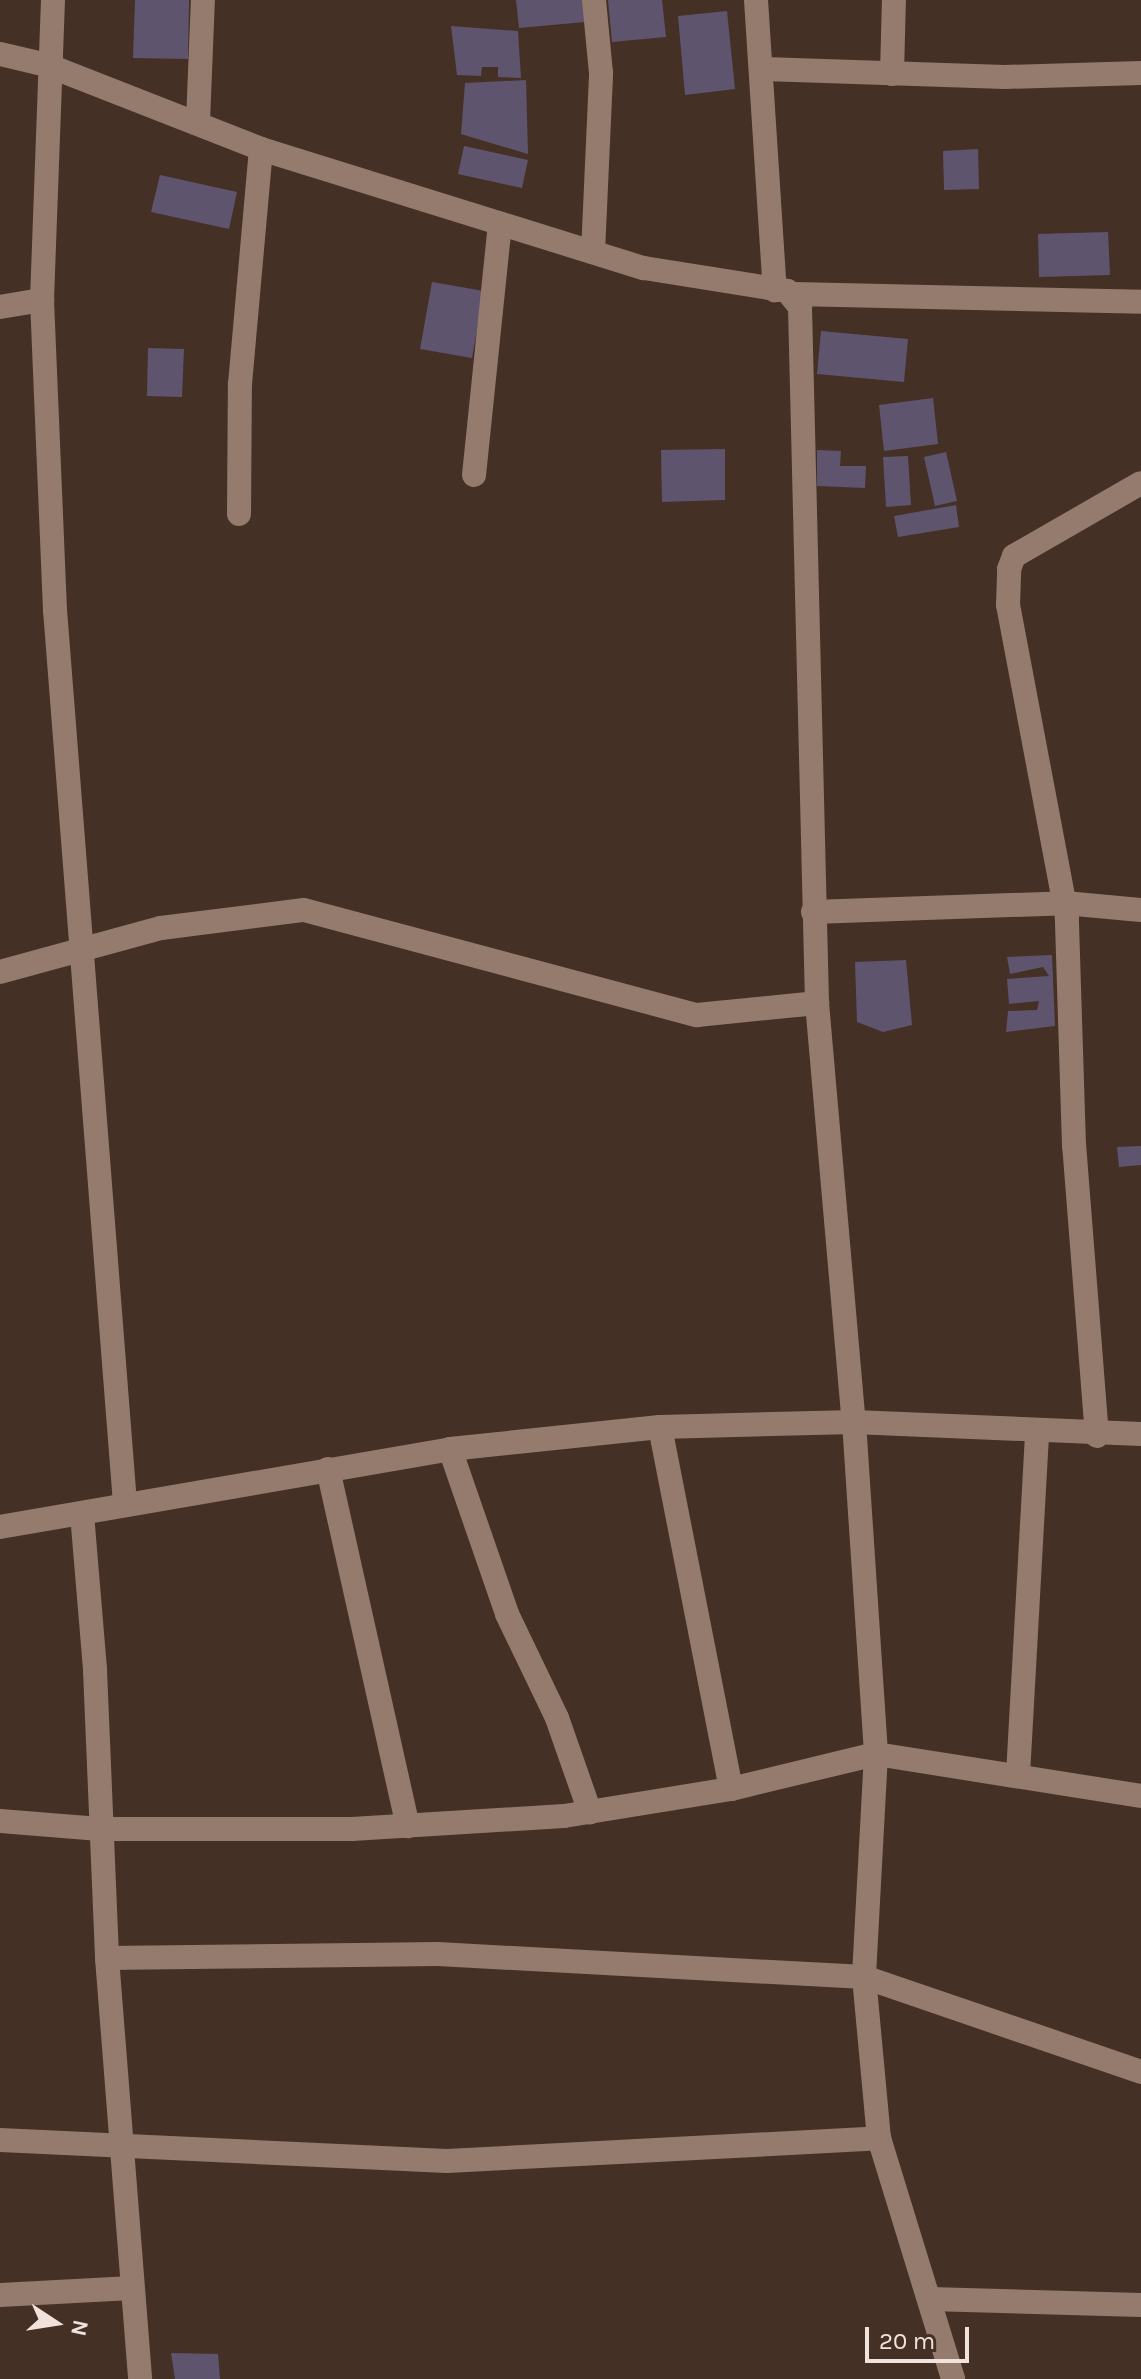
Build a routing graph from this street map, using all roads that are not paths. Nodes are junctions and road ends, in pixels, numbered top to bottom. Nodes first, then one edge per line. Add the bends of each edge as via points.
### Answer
1 (53, 0) edge
2 (203, 0) edge
3 (594, 0) edge
4 (756, 0) edge
5 (894, 0) edge
6 (0, 54) edge
7 (47, 65) junction
8 (764, 69) junction
9 (1141, 73) edge
10 (892, 74) junction
11 (198, 122) junction
12 (261, 149) junction
13 (500, 223) junction
14 (593, 252) junction
15 (785, 292) junction
16 (42, 300) junction
17 (1141, 302) edge
18 (0, 307) edge
19 (474, 475) dead end
20 (1141, 483) edge
21 (239, 514) dead end
22 (1065, 903) junction
23 (1141, 910) edge
24 (813, 912) junction
25 (83, 948) junction
26 (0, 972) edge
27 (817, 1003) junction
28 (854, 1422) junction
29 (660, 1427) junction
30 (1037, 1433) junction
31 (1141, 1434) edge
32 (1097, 1436) junction
33 (450, 1449) junction
34 (328, 1469) junction
35 (125, 1504) junction
36 (82, 1514) junction
37 (0, 1527) edge
38 (876, 1754) junction
39 (1018, 1775) junction
40 (731, 1789) junction
41 (1141, 1796) edge
42 (590, 1812) junction
43 (0, 1821) edge
44 (408, 1826) junction
45 (100, 1829) junction
46 (107, 1958) junction
47 (864, 1977) junction
48 (1141, 2072) edge
49 (879, 2138) junction
50 (0, 2140) edge
51 (121, 2143) junction
52 (132, 2288) junction
53 (0, 2295) edge
54 (930, 2299) junction
55 (1141, 2305) edge
56 (140, 2379) edge
57 (953, 2379) edge

1 - 7 street
2 - 11 street
3 - 14 street via 601,73
4 - 8 street
5 - 10 street
6 - 7 street
7 - 11 street
7 - 16 street
8 - 10 street
8 - 15 street
9 - 10 street
11 - 12 street
12 - 13 street
12 - 21 street via 240,384
13 - 14 street
13 - 19 street
14 - 15 street via 644,268
15 - 17 street via 977,302
15 - 24 street via 802,325
16 - 18 street
16 - 25 street via 55,610
20 - 22 street via 1014,556 1009,569 1008,605
22 - 23 street
22 - 24 street
22 - 32 street via 1074,1146
24 - 27 street
25 - 26 street
25 - 27 street via 161,928 304,910 697,1015
25 - 35 street
27 - 28 street
28 - 29 street
28 - 30 street
28 - 38 street
29 - 33 street
29 - 40 street
30 - 32 street
30 - 39 street
31 - 32 street
33 - 34 street
33 - 42 street via 507,1614 557,1718
34 - 35 street
34 - 44 street
35 - 36 street
36 - 37 street
36 - 45 street
38 - 39 street
38 - 40 street
38 - 47 street
39 - 41 street
40 - 42 street
42 - 44 street
43 - 45 street
44 - 45 street
45 - 46 street
46 - 47 street via 438,1954
46 - 51 street
47 - 48 street
47 - 49 street
49 - 51 street via 447,2161
49 - 54 street
50 - 51 street
51 - 52 street
52 - 53 street
52 - 56 street
54 - 55 street
54 - 57 street

